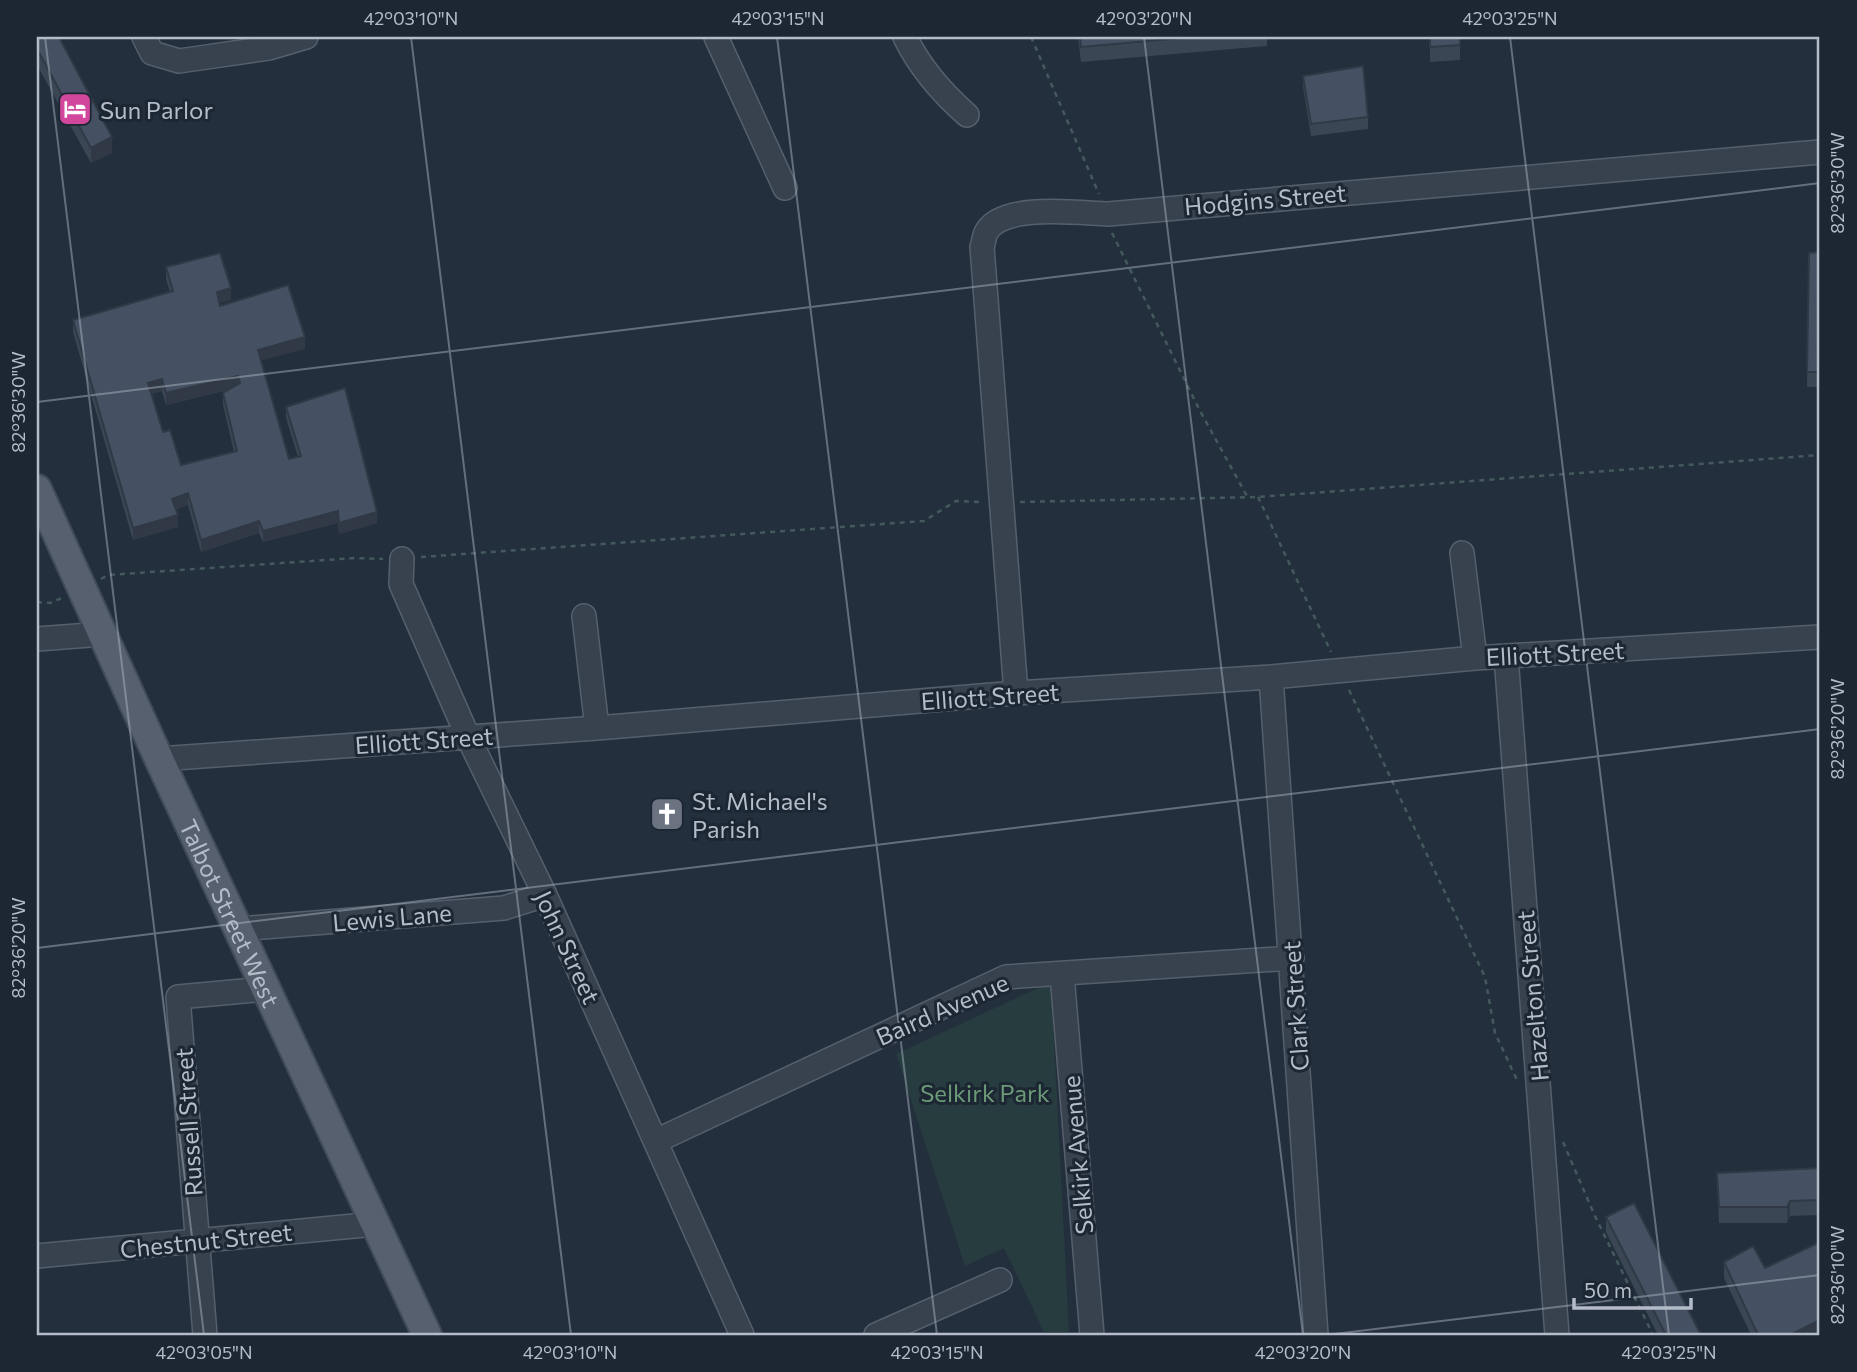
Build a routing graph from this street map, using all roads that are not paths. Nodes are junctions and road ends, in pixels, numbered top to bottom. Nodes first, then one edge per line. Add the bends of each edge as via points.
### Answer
1 (144, 37) edge
2 (306, 37) edge
3 (716, 37) edge
4 (905, 37) edge
5 (967, 115) dead end
6 (1820, 152) edge
7 (785, 188) dead end
8 (37, 489) edge
9 (1462, 553) dead end
10 (402, 559) road end
11 (584, 616) dead end
12 (103, 634) junction
13 (1820, 637) edge
14 (37, 639) edge
15 (1506, 656) junction
16 (1475, 658) junction
17 (1271, 677) junction
18 (1016, 693) junction
19 (597, 728) junction
20 (468, 737) junction
21 (159, 759) junction
22 (545, 895) junction
23 (238, 929) junction
24 (1292, 958) junction
25 (1062, 974) junction
26 (265, 989) junction
27 (656, 1141) junction
28 (375, 1224) junction
29 (197, 1242) junction
30 (37, 1256) edge
31 (1000, 1280) dead end
32 (205, 1335) edge
33 (427, 1335) edge
34 (742, 1335) edge
35 (876, 1335) edge
36 (1092, 1335) edge
37 (1316, 1335) edge
38 (1557, 1335) edge

1 - 2 street via 152,53 179,61 269,48
3 - 7 street
4 - 5 street via 940,91
6 - 18 street, Hodgins Street via 1108,214 1035,212 997,221 986,232 982,247
8 - 12 main road, Talbot Street West
9 - 16 street
10 - 20 street, John Street via 401,584
11 - 19 street
12 - 14 street
12 - 21 main road, Talbot Street West
13 - 15 street, Elliott Street
15 - 16 street, Elliott Street
15 - 38 street, Hazelton Street
16 - 17 street, Elliott Street
17 - 18 street, Elliott Street
17 - 24 street, Clark Street
18 - 19 street, Elliott Street
19 - 20 street, Elliott Street
20 - 21 street, Elliott Street
20 - 22 street, John Street
21 - 23 main road, Talbot Street West
22 - 23 street, Lewis Lane via 504,908
22 - 27 street, John Street
23 - 26 main road, Talbot Street West
24 - 25 street, Baird Avenue
24 - 37 street, Clark Street
25 - 27 street, Baird Avenue via 1006,977
25 - 36 street, Selkirk Avenue
26 - 28 main road, Talbot Street West
26 - 29 street, Russell Street via 178,997
27 - 34 street, John Street
28 - 29 street, Chestnut Street
28 - 33 main road, Talbot Street West
29 - 30 street, Chestnut Street
29 - 32 street, Russell Street
31 - 35 street

